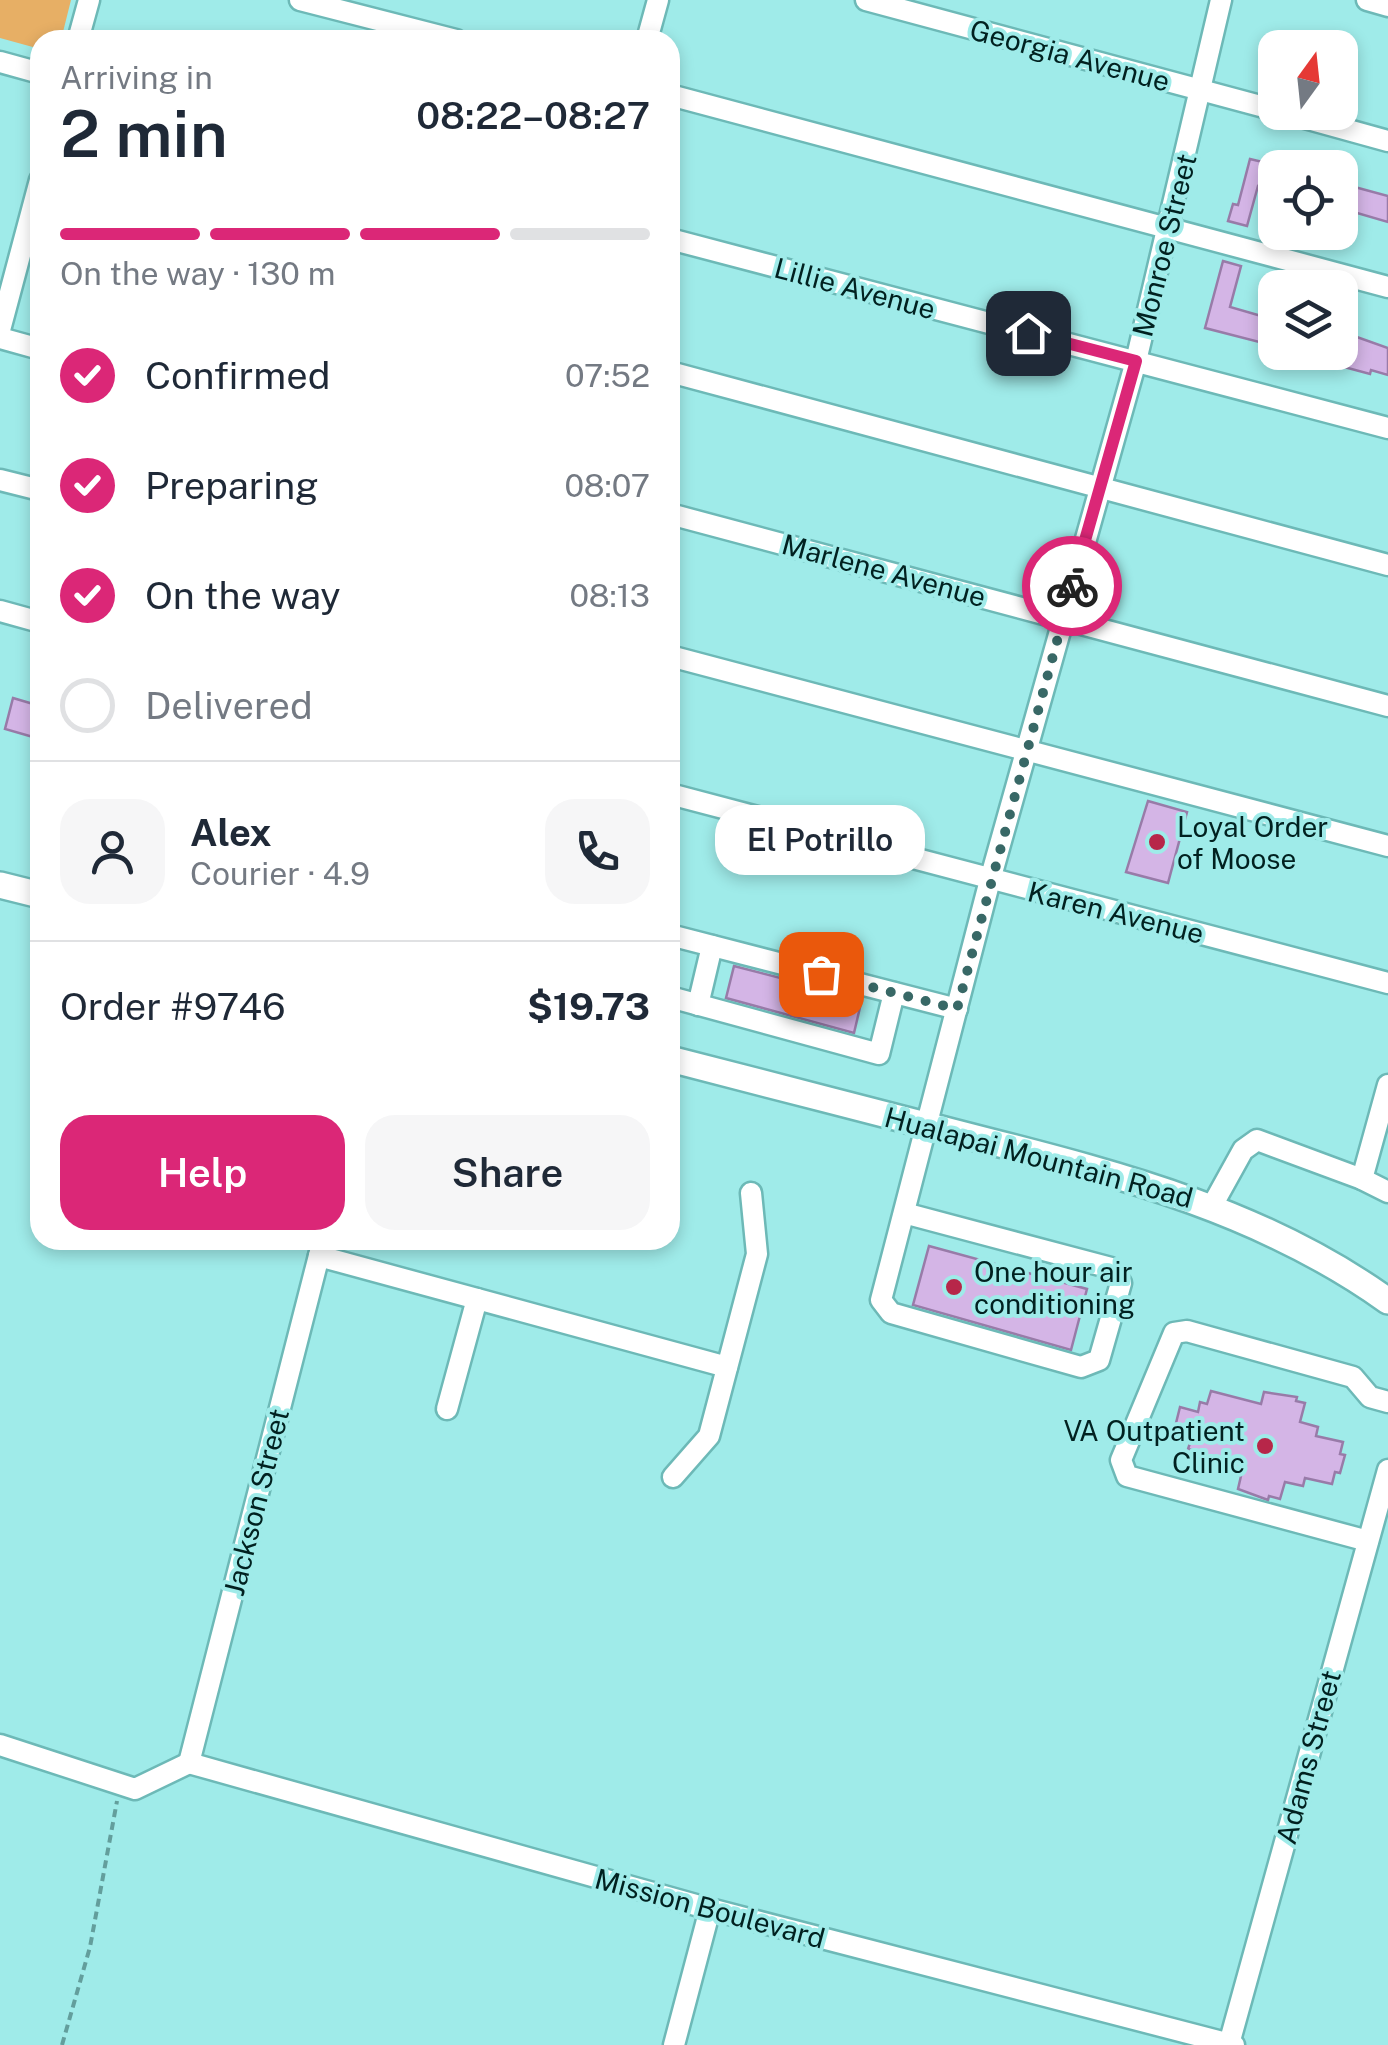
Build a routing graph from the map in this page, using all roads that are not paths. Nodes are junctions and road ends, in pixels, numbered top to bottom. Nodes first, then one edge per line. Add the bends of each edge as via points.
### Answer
1 (89, 0) edge
2 (300, 0) edge
3 (658, 0) edge
4 (866, 0) edge
5 (1221, 0) edge
6 (1367, 0) edge
7 (1388, 6) edge
8 (81, 30) edge
9 (417, 30) edge
10 (650, 30) edge
11 (0, 62) edge
12 (30, 70) edge
13 (1202, 90) junction
14 (680, 98) edge
15 (1258, 105) edge
16 (1348, 130) edge
17 (1388, 141) edge
18 (30, 228) edge
19 (1167, 228) junction
20 (680, 243) edge
21 (1388, 287) edge
22 (0, 330) edge
23 (0, 338) edge
24 (30, 346) edge
25 (1136, 361) junction
26 (680, 375) edge
27 (1388, 428) edge
28 (0, 480) edge
29 (30, 488) edge
30 (1100, 488) junction
31 (680, 517) edge
32 (1388, 565) edge
33 (0, 611) edge
34 (1063, 616) junction
35 (30, 619) edge
36 (680, 659) edge
37 (1388, 706) edge
38 (1027, 749) junction
39 (680, 797) edge
40 (1388, 846) edge
41 (990, 880) junction
42 (0, 885) edge
43 (30, 892) edge
44 (680, 938) edge
45 (712, 946) junction
46 (1388, 982) edge
47 (894, 992) junction
48 (680, 1000) edge
49 (698, 1005) junction
50 (957, 1009) junction
51 (680, 1062) edge
52 (1388, 1085) edge
53 (927, 1125) junction
54 (1362, 1180) junction
55 (1388, 1192) edge
56 (751, 1193) dead end
57 (1212, 1206) junction
58 (904, 1213) junction
59 (320, 1250) edge
60 (327, 1250) edge
61 (477, 1299) junction
62 (1388, 1302) edge
63 (727, 1367) junction
64 (1388, 1402) edge
65 (447, 1409) dead end
66 (1388, 1470) edge
67 (674, 1478) dead end
68 (1368, 1540) junction
69 (0, 1745) edge
70 (189, 1764) junction
71 (710, 1909) junction
72 (1231, 2044) edge
73 (674, 2045) edge

1 - 8 street
2 - 9 street
3 - 10 street
4 - 13 street, Georgia Avenue
5 - 13 street, Monroe Street
6 - 7 street
11 - 12 street
13 - 15 street, Georgia Avenue
13 - 19 street, Monroe Street
14 - 19 street
16 - 17 street
18 - 22 street
19 - 21 street
19 - 25 street, Monroe Street
20 - 25 street, Lillie Avenue
23 - 24 street
25 - 27 street, Lillie Avenue
25 - 30 street, Monroe Street
26 - 30 street
28 - 29 street
30 - 32 street
30 - 34 street, Monroe Street
31 - 34 street, Marlene Avenue
33 - 35 street
34 - 37 street, Marlene Avenue
34 - 38 street, Monroe Street
36 - 38 street
38 - 40 street
38 - 41 street, Monroe Street
39 - 41 street, Karen Avenue
41 - 46 street, Karen Avenue
41 - 50 street, Monroe Street
42 - 43 main road
44 - 45 street
45 - 47 street
45 - 49 street
47 - 49 street via 879,1054
47 - 50 street
48 - 49 street
50 - 53 street, Monroe Street
51 - 53 main road, Hualapai Mountain Road
52 - 54 street
53 - 57 main road, Hualapai Mountain Road
53 - 58 street, Monroe Street
54 - 55 street
54 - 57 street via 1258,1140 1244,1150
56 - 63 street via 757,1254
57 - 62 main road, Hualapai Mountain Road via 1348,1272
58 - 58 street, Monroe Street via 1111,1268 1121,1283 1098,1360 1082,1367 890,1314 881,1300
59 - 70 street, Jackson Street
60 - 61 street
61 - 63 street
61 - 65 street
63 - 67 street via 708,1436
64 - 68 street via 1370,1397 1353,1377 1187,1331 1174,1334 1122,1460 1126,1476
66 - 68 street, Adams Street
68 - 72 street, Adams Street
69 - 70 street via 135,1789
70 - 71 street, Mission Boulevard
71 - 72 street, Mission Boulevard
71 - 73 street

